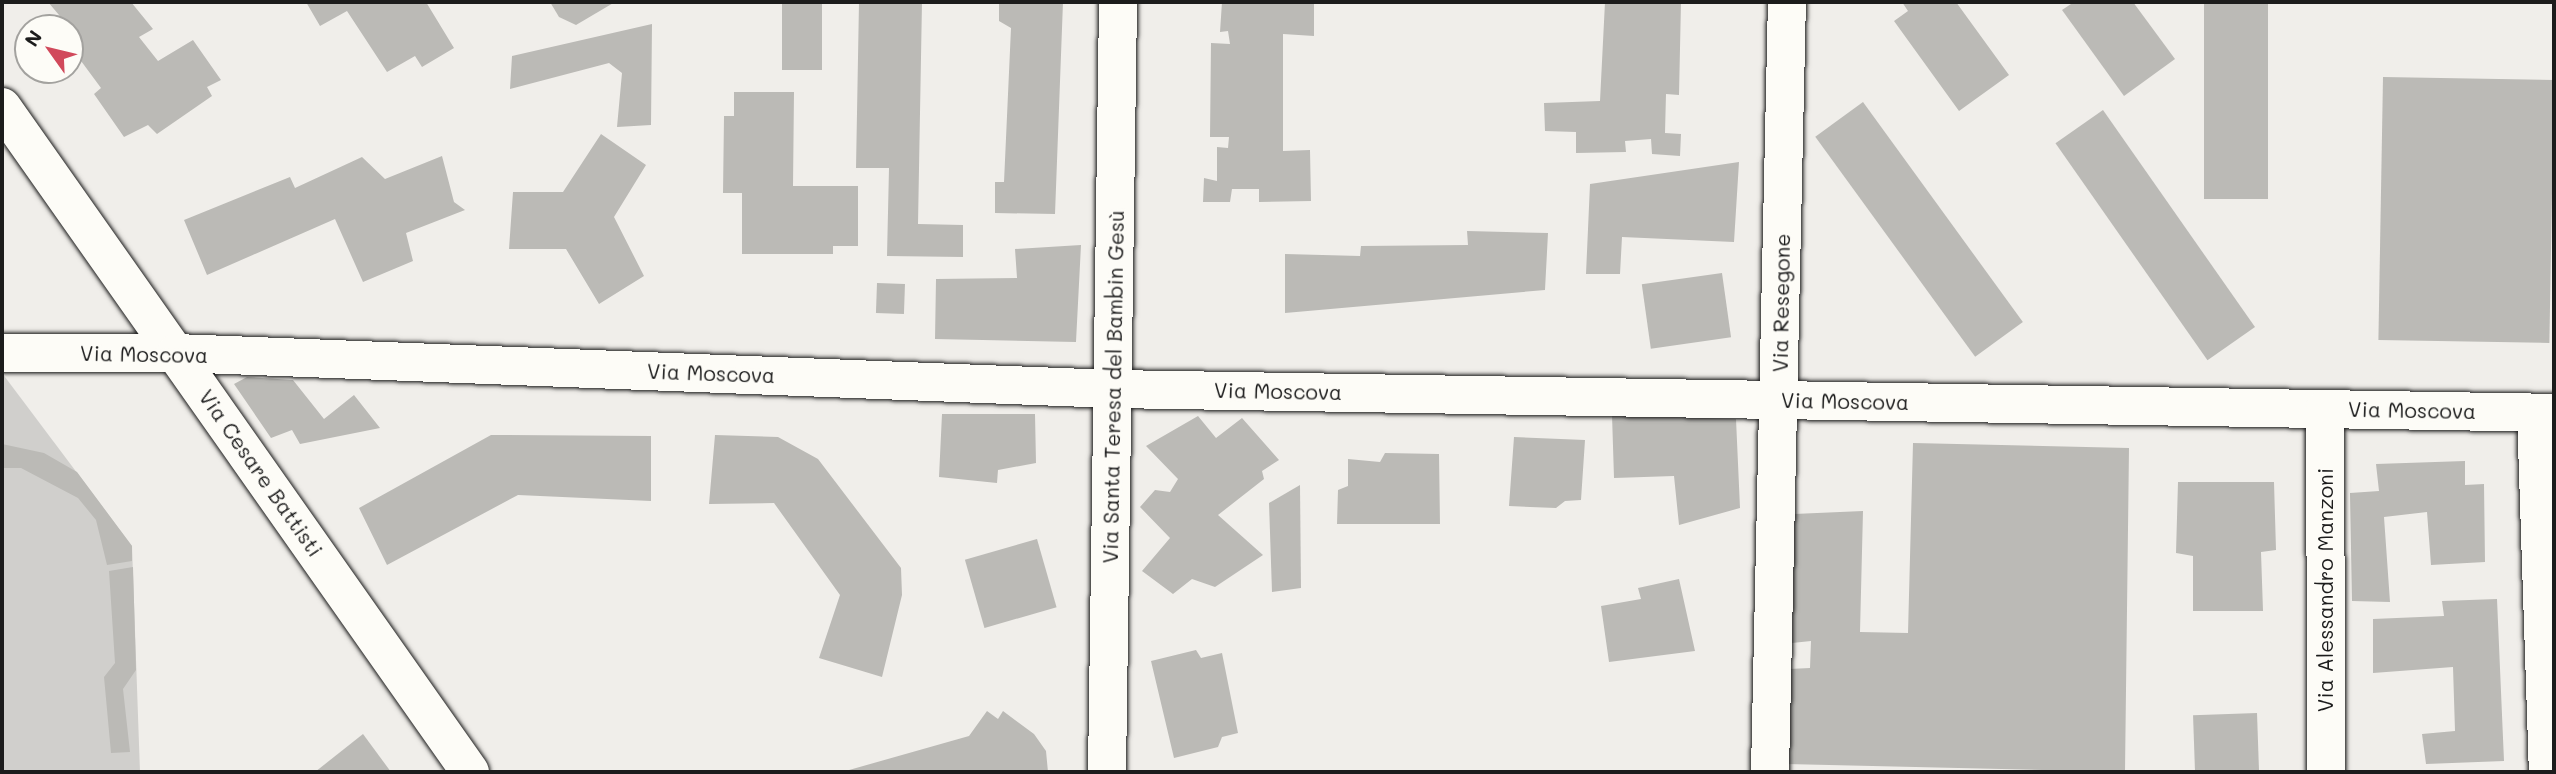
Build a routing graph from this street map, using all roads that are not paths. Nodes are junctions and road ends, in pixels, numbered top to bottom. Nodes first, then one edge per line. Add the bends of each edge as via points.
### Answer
1 (1118, 2) edge
2 (1787, 2) edge
3 (2, 107) edge
4 (2, 353) edge
5 (176, 353) junction
6 (1113, 389) junction
7 (1779, 400) junction
8 (2325, 409) junction
9 (2545, 413) edge
10 (470, 772) edge
11 (1107, 772) edge
12 (1770, 772) edge
13 (2326, 772) edge
14 (2548, 772) edge

1 - 6 street, Via Santa Teresa del Bambin Gesù
2 - 7 street, Via Resegone
3 - 5 street, Via Cesare Battisti
4 - 5 street, Via Moscova
5 - 6 street, Via Moscova
5 - 10 street, Via Cesare Battisti
6 - 7 street, Via Moscova
6 - 11 street, Via Santa Teresa del Bambin Gesù
7 - 8 street, Via Moscova
7 - 12 street, Via Resegone
8 - 9 street, Via Moscova
8 - 13 street, Via Alessandro Manzoni
9 - 14 street

